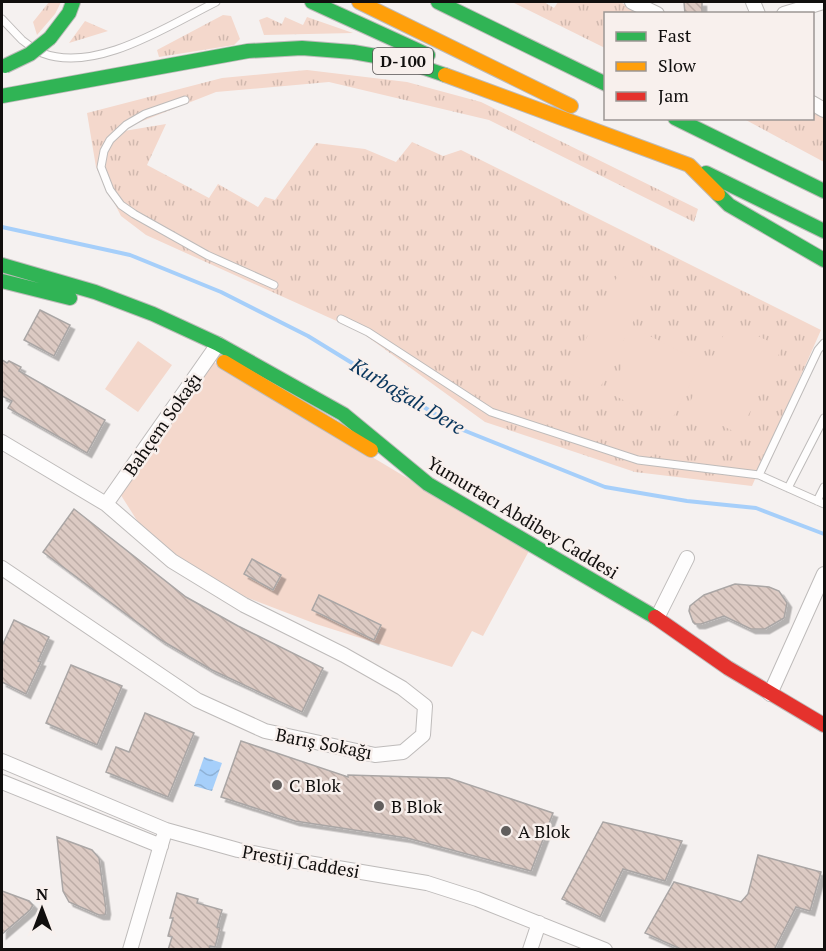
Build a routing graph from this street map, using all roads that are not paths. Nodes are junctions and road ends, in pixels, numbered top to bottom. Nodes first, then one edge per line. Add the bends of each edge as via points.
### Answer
1 (74, 2) edge
2 (216, 2) edge
3 (312, 2) edge
4 (358, 2) edge
5 (438, 2) edge
6 (447, 2) edge
7 (636, 2) edge
8 (822, 2) edge
9 (654, 12) edge
10 (790, 12) edge
11 (465, 15) junction
12 (2, 19) edge
13 (2, 27) edge
14 (11, 29) junction
15 (195, 62) junction
16 (3, 67) edge
17 (604, 83) edge
18 (2, 96) edge
19 (185, 100) dead end
20 (44, 102) dead end
21 (679, 120) edge
22 (601, 133) junction
23 (689, 165) junction
24 (825, 191) edge
25 (825, 231) edge
26 (825, 260) edge
27 (2, 265) edge
28 (2, 281) edge
29 (274, 285) dead end
30 (341, 319) dead end
31 (825, 343) edge
32 (215, 350) junction
33 (825, 418) edge
34 (2, 442) edge
35 (759, 475) junction
36 (825, 487) edge
37 (788, 488) junction
38 (821, 502) edge
39 (106, 504) junction
40 (687, 558) dead end
41 (2, 568) edge
42 (825, 574) edge
43 (657, 618) junction
44 (770, 694) junction
45 (825, 724) edge
46 (2, 761) edge
47 (2, 782) edge
48 (166, 830) junction
49 (161, 846) junction
50 (539, 923) junction
51 (130, 950) edge
52 (530, 950) edge
53 (605, 950) edge

1 - 16 main road, bridge via 50,38 30,54
2 - 14 lane via 141,39 86,57 64,58 38,51
3 - 22 main road
4 - 23 main road
5 - 11 main road
6 - 11 main road
7 - 9 street
8 - 10 street
11 - 17 main road
12 - 14 lane
13 - 14 lane
15 - 18 main road, D-100
15 - 20 main road
15 - 22 main road, D-100 via 248,51 302,48 353,52 414,65
19 - 29 lane via 146,114 110,140 100,167 110,190 121,206 134,214 207,255
21 - 24 main road
22 - 23 main road
23 - 25 main road
23 - 26 main road via 729,205
27 - 32 main road, Yumurtacı Abdibey Caddesi via 95,292 153,314
28 - 32 main road via 129,315
30 - 35 lane via 368,332 491,412 638,460
31 - 35 lane via 818,350
32 - 39 street, Bahçem Sokağı
32 - 43 main road, Yumurtacı Abdibey Caddesi via 343,414 428,484
33 - 37 lane
34 - 39 street
35 - 37 lane
36 - 38 lane
37 - 38 lane
39 - 41 street, Barış Sokağı via 172,561 244,605 402,688 425,706 423,735 403,752 375,755 265,731 197,700
40 - 43 street
42 - 44 street
43 - 44 main road, Yumurtacı Abdibey Caddesi
44 - 45 main road, Yumurtacı Abdibey Caddesi
46 - 48 street, Prestij Caddesi
47 - 49 street
48 - 49 street
48 - 50 street, Prestij Caddesi via 248,852 427,883
49 - 51 street
50 - 52 street
50 - 53 street, Prestij Caddesi

